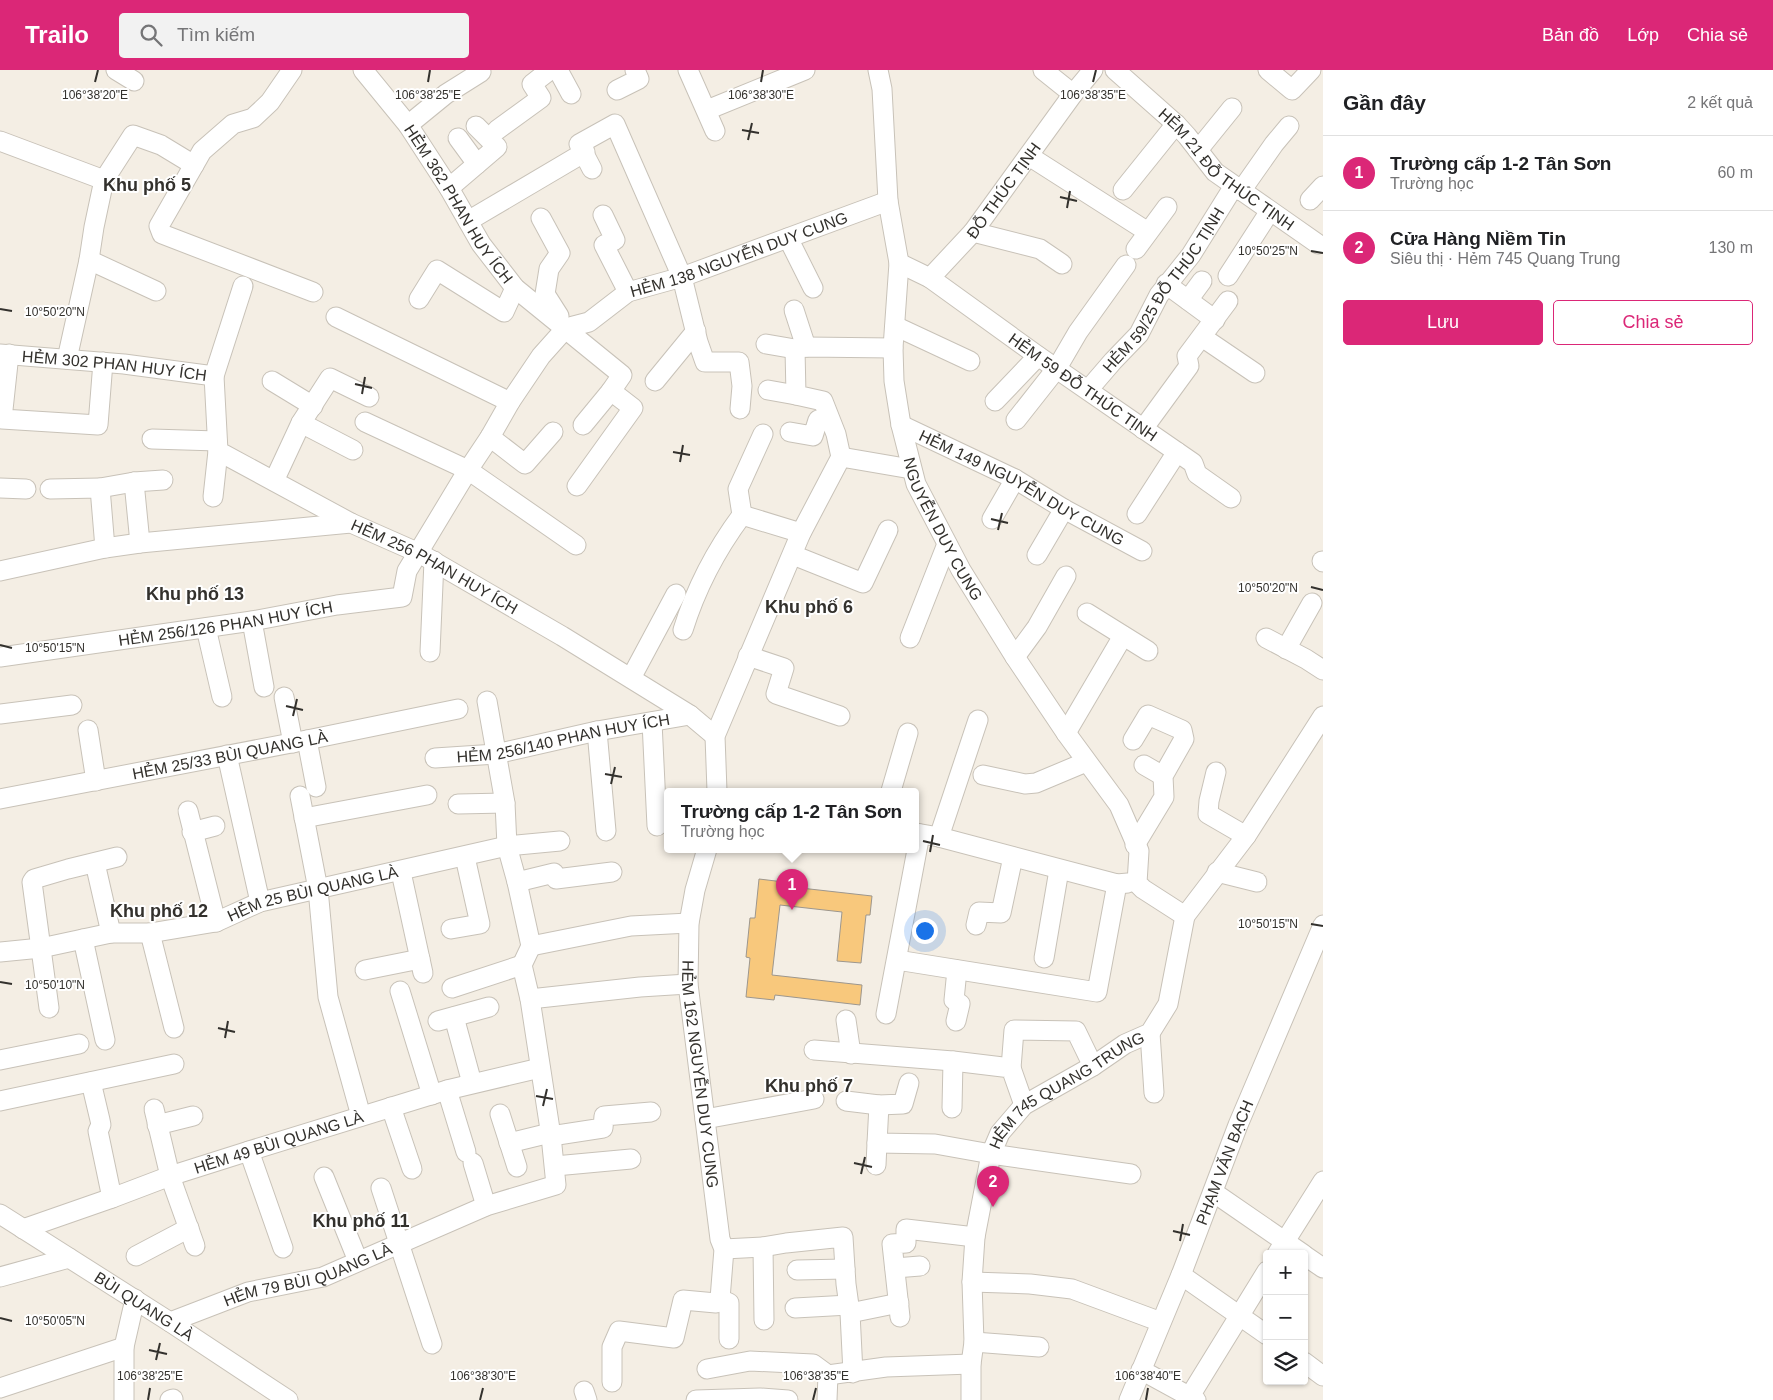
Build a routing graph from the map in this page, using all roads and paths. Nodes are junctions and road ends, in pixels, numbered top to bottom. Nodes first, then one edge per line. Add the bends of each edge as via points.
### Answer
1 (116, 70) edge
2 (292, 70) edge
3 (364, 70) edge
4 (550, 70) edge
5 (558, 70) edge
6 (635, 70) edge
7 (688, 70) edge
8 (805, 70) edge
9 (878, 70) edge
10 (1043, 70) edge
11 (1093, 70) edge
12 (1115, 70) edge
13 (1268, 70) edge
14 (1311, 70) edge
15 (481, 72) dead end
16 (134, 81) dead end
17 (617, 90) dead end
18 (571, 94) dead end
19 (1073, 94) junction
20 (1232, 108) dead end
21 (706, 110) junction
22 (1176, 124) junction
23 (408, 125) junction
24 (476, 126) dead end
25 (1289, 126) dead end
26 (498, 130) dead end
27 (715, 131) dead end
28 (458, 138) dead end
29 (0, 141) edge
30 (1198, 150) junction
31 (1030, 156) junction
32 (477, 164) junction
33 (194, 165) junction
34 (104, 180) junction
35 (1323, 186) edge
36 (448, 188) junction
37 (1238, 189) junction
38 (1123, 190) dead end
39 (1310, 200) dead end
40 (888, 201) junction
41 (1168, 207) dead end
42 (1270, 211) junction
43 (603, 215) dead end
44 (541, 218) dead end
45 (468, 221) junction
46 (973, 232) junction
47 (1148, 232) junction
48 (788, 238) junction
49 (1318, 244) dead end
50 (1136, 249) dead end
51 (89, 260) junction
52 (899, 263) junction
53 (1062, 264) dead end
54 (1126, 266) dead end
55 (1228, 276) dead end
56 (682, 277) junction
57 (930, 278) junction
58 (1202, 281) dead end
59 (1166, 284) junction
60 (243, 286) dead end
61 (516, 288) junction
62 (813, 288) dead end
63 (156, 291) dead end
64 (313, 292) dead end
65 (628, 292) junction
66 (419, 299) dead end
67 (1188, 300) junction
68 (1228, 301) dead end
69 (794, 310) dead end
70 (336, 317) dead end
71 (1215, 320) junction
72 (895, 326) junction
73 (566, 328) junction
74 (696, 331) junction
75 (1202, 337) junction
76 (766, 344) dead end
77 (801, 348) junction
78 (894, 348) junction
79 (4, 354) edge
80 (1038, 356) junction
81 (67, 359) junction
82 (970, 360) dead end
83 (103, 362) junction
84 (1057, 368) junction
85 (1255, 374) dead end
86 (214, 376) junction
87 (655, 380) dead end
88 (272, 382) dead end
89 (768, 390) dead end
90 (1088, 390) junction
91 (611, 391) junction
92 (796, 395) junction
93 (369, 397) dead end
94 (995, 401) dead end
95 (510, 402) junction
96 (313, 406) junction
97 (740, 408) dead end
98 (1016, 420) dead end
99 (365, 422) dead end
100 (830, 422) junction
101 (301, 423) junction
102 (583, 425) dead end
103 (901, 425) junction
104 (1144, 429) junction
105 (553, 432) dead end
106 (790, 432) dead end
107 (763, 434) dead end
108 (490, 437) junction
109 (152, 439) dead end
110 (218, 446) junction
111 (353, 450) dead end
112 (1177, 452) junction
113 (840, 457) junction
114 (911, 469) junction
115 (468, 470) junction
116 (1015, 479) junction
117 (163, 480) dead end
118 (274, 481) junction
119 (134, 482) junction
120 (577, 486) dead end
121 (0, 488) edge
122 (100, 488) junction
123 (26, 489) dead end
124 (50, 489) dead end
125 (213, 497) dead end
126 (1231, 498) dead end
127 (1064, 509) junction
128 (1137, 514) dead end
129 (742, 515) junction
130 (992, 519) dead end
131 (351, 523) junction
132 (888, 530) dead end
133 (801, 533) junction
134 (140, 543) junction
135 (947, 544) junction
136 (576, 545) dead end
137 (105, 548) junction
138 (1142, 551) dead end
139 (793, 555) junction
140 (1037, 555) dead end
141 (427, 557) junction
142 (0, 571) edge
143 (1066, 576) dead end
144 (676, 594) dead end
145 (1312, 603) dead end
146 (1087, 613) dead end
147 (252, 621) junction
148 (206, 628) junction
149 (683, 630) dead end
150 (1123, 636) junction
151 (910, 638) dead end
152 (1266, 638) dead end
153 (1286, 649) junction
154 (1148, 651) dead end
155 (430, 652) dead end
156 (748, 656) junction
157 (0, 657) edge
158 (1015, 657) junction
159 (1323, 670) edge
160 (631, 678) junction
161 (264, 687) dead end
162 (222, 697) dead end
163 (284, 697) dead end
164 (487, 701) dead end
165 (72, 705) dead end
166 (458, 708) dead end
167 (0, 714) edge
168 (690, 715) junction
169 (840, 716) dead end
170 (1323, 716) edge
171 (978, 720) dead end
172 (652, 722) junction
173 (88, 730) dead end
174 (598, 732) junction
175 (908, 733) dead end
176 (1066, 733) junction
177 (714, 736) junction
178 (1133, 740) dead end
179 (300, 742) junction
180 (496, 754) junction
181 (228, 755) junction
182 (435, 758) dead end
183 (1086, 762) junction
184 (1144, 765) dead end
185 (1216, 772) dead end
186 (983, 775) dead end
187 (1163, 776) junction
188 (96, 781) junction
189 (717, 788) edge
190 (892, 788) edge
191 (427, 795) dead end
192 (0, 799) edge
193 (505, 803) junction
194 (458, 804) dead end
195 (188, 811) dead end
196 (304, 818) junction
197 (215, 826) dead end
198 (657, 826) dead end
199 (606, 831) dead end
200 (192, 832) junction
201 (919, 833) edge
202 (1246, 836) junction
203 (939, 837) junction
204 (560, 842) dead end
205 (1135, 845) junction
206 (507, 846) junction
207 (706, 853) edge
208 (915, 853) edge
209 (117, 857) dead end
210 (465, 857) junction
211 (1013, 857) junction
212 (95, 863) junction
213 (1059, 870) junction
214 (400, 872) junction
215 (612, 872) dead end
216 (1217, 872) junction
217 (517, 882) junction
218 (1257, 882) dead end
219 (1137, 883) junction
220 (1117, 884) junction
221 (318, 889) junction
222 (260, 902) junction
223 (1185, 916) junction
224 (216, 922) junction
225 (689, 922) junction
226 (1323, 924) edge
227 (976, 925) dead end
228 (451, 929) dead end
229 (111, 933) junction
230 (150, 933) junction
231 (83, 938) junction
232 (531, 946) junction
233 (41, 948) junction
234 (0, 952) edge
235 (1317, 955) edge
236 (1044, 958) dead end
237 (897, 960) junction
238 (522, 965) junction
239 (365, 970) dead end
240 (958, 970) junction
241 (688, 984) junction
242 (452, 988) dead end
243 (400, 991) dead end
244 (530, 999) junction
245 (490, 1006) dead end
246 (49, 1008) dead end
247 (886, 1014) dead end
248 (846, 1020) dead end
249 (956, 1021) dead end
250 (174, 1028) dead end
251 (1150, 1033) junction
252 (105, 1040) dead end
253 (79, 1044) dead end
254 (814, 1050) dead end
255 (851, 1054) junction
256 (0, 1060) edge
257 (953, 1061) junction
258 (174, 1064) dead end
259 (1093, 1066) junction
260 (540, 1068) junction
261 (1011, 1068) junction
262 (91, 1082) junction
263 (472, 1083) junction
264 (909, 1083) dead end
265 (439, 1092) junction
266 (1154, 1094) dead end
267 (814, 1099) dead end
268 (0, 1101) edge
269 (846, 1101) dead end
270 (879, 1105) junction
271 (1024, 1105) junction
272 (391, 1107) junction
273 (952, 1108) dead end
274 (651, 1112) dead end
275 (500, 1114) dead end
276 (193, 1116) dead end
277 (362, 1116) junction
278 (705, 1119) junction
279 (551, 1135) junction
280 (509, 1143) junction
281 (877, 1143) junction
282 (249, 1151) junction
283 (991, 1154) junction
284 (631, 1159) dead end
285 (876, 1165) dead end
286 (555, 1166) junction
287 (517, 1167) dead end
288 (412, 1169) dead end
289 (1132, 1174) dead end
290 (170, 1176) junction
291 (324, 1177) dead end
292 (1323, 1181) edge
293 (381, 1188) dead end
294 (1213, 1192) junction
295 (112, 1198) junction
296 (486, 1206) junction
297 (0, 1214) edge
298 (189, 1228) junction
299 (23, 1229) junction
300 (975, 1238) junction
301 (400, 1243) junction
302 (195, 1246) dead end
303 (283, 1248) dead end
304 (764, 1248) junction
305 (1281, 1248) edge
306 (724, 1249) junction
307 (136, 1256) dead end
308 (1308, 1257) edge
309 (69, 1258) junction
310 (358, 1261) junction
311 (920, 1266) dead end
312 (895, 1268) junction
313 (1323, 1268) edge
314 (845, 1269) junction
315 (797, 1270) dead end
316 (1181, 1275) junction
317 (0, 1277) edge
318 (1263, 1278) edge
319 (972, 1282) junction
320 (135, 1299) junction
321 (720, 1299) junction
322 (795, 1308) dead end
323 (850, 1309) junction
324 (1240, 1315) junction
325 (764, 1320) dead end
326 (170, 1322) junction
327 (1161, 1322) junction
328 (1263, 1332) edge
329 (729, 1339) dead end
330 (974, 1342) junction
331 (432, 1344) dead end
332 (1039, 1347) dead end
333 (124, 1348) junction
334 (971, 1364) junction
335 (1308, 1365) edge
336 (707, 1369) dead end
337 (1141, 1370) junction
338 (853, 1373) junction
339 (828, 1375) junction
340 (1323, 1376) edge
341 (612, 1382) dead end
342 (0, 1388) edge
343 (1193, 1398) edge
344 (124, 1400) edge
345 (288, 1400) edge
346 (696, 1400) edge
347 (788, 1400) edge
348 (827, 1400) edge
349 (971, 1400) edge
350 (1128, 1400) edge

1 - 16 street
2 - 33 street via 270,102 253,118 233,124 202,151
3 - 23 street, HẺM 362 PHAN HUY ÍCH
4 - 26 street via 532,84 541,98
5 - 18 street
6 - 17 street via 639,79
7 - 21 street
8 - 21 street
9 - 40 street, NGUYỄN DUY CUNG via 882,89
10 - 19 street
11 - 19 street, ĐỖ THÚC TỊNH
12 - 22 street, HẺM 21 ĐỖ THÚC TỊNH
13 - 14 street via 1292,90
15 - 23 street via 446,94
19 - 31 street, ĐỖ THÚC TỊNH
20 - 30 street
21 - 27 street
22 - 30 street, HẺM 21 ĐỖ THÚC TỊNH
22 - 38 street
23 - 36 street, HẺM 362 PHAN HUY ÍCH
24 - 32 street via 497,147
25 - 37 street, HẺM 59/25 ĐỖ THÚC TỊNH
28 - 32 street
29 - 34 street
30 - 37 street, HẺM 21 ĐỖ THÚC TỊNH via 1215,172
31 - 46 street, ĐỖ THÚC TỊNH
31 - 47 street
32 - 36 street
33 - 34 street via 161,145 133,135
33 - 64 street via 159,226 162,234
34 - 51 street
35 - 39 street
36 - 45 street, HẺM 362 PHAN HUY ÍCH
37 - 42 street, HẺM 21 ĐỖ THÚC TỊNH
37 - 59 street, HẺM 59/25 ĐỖ THÚC TỊNH
40 - 48 street, HẺM 138 NGUYỄN DUY CUNG
40 - 52 street, NGUYỄN DUY CUNG
41 - 47 street
42 - 49 street, HẺM 21 ĐỖ THÚC TỊNH
42 - 55 street
43 - 65 street via 616,240 604,245
44 - 73 street via 560,253 550,269 545,294
45 - 56 street via 588,160 579,144 615,124
45 - 61 street, HẺM 362 PHAN HUY ÍCH via 481,244
46 - 53 street via 1040,249
46 - 57 street, ĐỖ THÚC TỊNH
47 - 50 street
48 - 56 street, HẺM 138 NGUYỄN DUY CUNG
48 - 62 street
51 - 63 street
51 - 81 street
52 - 57 street
52 - 72 street, NGUYỄN DUY CUNG
54 - 84 street via 1078,332
56 - 65 street, HẺM 138 NGUYỄN DUY CUNG
56 - 74 street
57 - 80 street, HẺM 59 ĐỖ THÚC TỊNH
58 - 67 street
59 - 67 street
59 - 90 street, HẺM 59/25 ĐỖ THÚC TỊNH via 1139,334
60 - 86 street
61 - 66 street via 504,312 437,270
61 - 73 street, HẺM 362 PHAN HUY ÍCH
65 - 73 street, HẺM 138 NGUYỄN DUY CUNG via 589,322
67 - 71 street
68 - 71 street
69 - 77 street
70 - 95 street
71 - 75 street
72 - 78 street, NGUYỄN DUY CUNG
72 - 82 street
73 - 91 street, HẺM 362 PHAN HUY ÍCH via 622,375
73 - 95 street via 541,356
74 - 87 street
74 - 97 street via 706,362 739,362
75 - 85 street
75 - 104 street via 1187,356 1189,366
76 - 77 street
77 - 78 street
77 - 92 street
78 - 103 street, NGUYỄN DUY CUNG via 894,381
79 - 81 street, HẺM 302 PHAN HUY ÍCH
79 - 83 street via 2,418 98,425
80 - 84 street, HẺM 59 ĐỖ THÚC TỊNH
80 - 94 street
81 - 83 street, HẺM 302 PHAN HUY ÍCH
83 - 86 street, HẺM 302 PHAN HUY ÍCH
84 - 90 street, HẺM 59 ĐỖ THÚC TỊNH
84 - 98 street
86 - 110 street, HẺM 302 PHAN HUY ÍCH
88 - 96 street
89 - 92 street
90 - 104 street, HẺM 59 ĐỖ THÚC TỊNH
91 - 102 street
91 - 120 street via 633,408
92 - 100 street via 823,402
93 - 96 street via 330,378
95 - 108 street
96 - 101 street
99 - 115 street
100 - 106 street via 818,420 813,436
100 - 113 street
101 - 111 street
101 - 118 street
103 - 114 street, NGUYỄN DUY CUNG
103 - 116 street, HẺM 149 NGUYỄN DUY CUNG
104 - 112 street, HẺM 59 ĐỖ THÚC TỊNH
105 - 108 street via 525,464
107 - 129 street via 738,489
108 - 115 street
109 - 110 street
110 - 118 street
110 - 125 street, HẺM 302 PHAN HUY ÍCH
112 - 126 street, HẺM 59 ĐỖ THÚC TỊNH via 1193,463 1196,474
112 - 128 street
113 - 114 street
113 - 133 street
114 - 135 street, NGUYỄN DUY CUNG
115 - 136 street
115 - 141 street
116 - 127 street, HẺM 149 NGUYỄN DUY CUNG
116 - 130 street
117 - 119 street
118 - 131 street
119 - 122 street
119 - 134 street
121 - 123 street
122 - 124 street
122 - 137 street
127 - 138 street, HẺM 149 NGUYỄN DUY CUNG
127 - 140 street
129 - 133 street
129 - 149 street via 723,540 695,593
131 - 134 street, HẺM 256 PHAN HUY ÍCH
131 - 141 street, HẺM 256 PHAN HUY ÍCH
132 - 139 street via 863,583
133 - 139 street
134 - 137 street, HẺM 256 PHAN HUY ÍCH
135 - 151 street
135 - 158 street, NGUYỄN DUY CUNG
137 - 142 street, HẺM 256 PHAN HUY ÍCH
139 - 156 street
141 - 147 street, HẺM 256/126 PHAN HUY ÍCH via 407,572 402,597
141 - 155 street
141 - 160 street, HẺM 256 PHAN HUY ÍCH
143 - 158 street via 1037,627
144 - 160 street
145 - 153 street
146 - 150 street
147 - 148 street, HẺM 256/126 PHAN HUY ÍCH
147 - 161 street
148 - 157 street, HẺM 256/126 PHAN HUY ÍCH
148 - 162 street
150 - 154 street
150 - 176 street
152 - 153 street
153 - 159 street
156 - 169 street via 784,668 776,694
156 - 177 street
158 - 176 street, NGUYỄN DUY CUNG
160 - 168 street, HẺM 256 PHAN HUY ÍCH
163 - 179 street
164 - 180 street
165 - 167 street
166 - 179 street, HẺM 25/33 BÙI QUANG LÀ
168 - 172 street, HẺM 256/140 PHAN HUY ÍCH
168 - 177 street, HẺM 256 PHAN HUY ÍCH
170 - 202 street, HẺM 745 QUANG TRUNG
171 - 203 street
172 - 174 street, HẺM 256/140 PHAN HUY ÍCH
172 - 198 street
173 - 188 street
174 - 180 street, HẺM 256/140 PHAN HUY ÍCH
174 - 199 street
175 - 190 street
176 - 183 street, NGUYỄN DUY CUNG
177 - 189 street
178 - 187 street via 1148,715 1182,730 1184,739
179 - 181 street, HẺM 25/33 BÙI QUANG LÀ
179 - 196 street via 308,791
180 - 182 street, HẺM 256/140 PHAN HUY ÍCH
180 - 193 street
181 - 188 street, HẺM 25/33 BÙI QUANG LÀ
181 - 222 street
183 - 186 street via 1036,783 1025,784
183 - 205 street, NGUYỄN DUY CUNG via 1119,805
184 - 187 street
185 - 202 street via 1208,814
187 - 205 street via 1164,797
188 - 192 street, HẺM 25/33 BÙI QUANG LÀ
191 - 196 street
193 - 194 street
193 - 206 street
195 - 200 street
196 - 221 street
197 - 200 street
200 - 224 street
201 - 203 street
202 - 216 street, HẺM 745 QUANG TRUNG
203 - 211 street
204 - 206 street, HẺM 25 BÙI QUANG LÀ
205 - 219 street, NGUYỄN DUY CUNG via 1139,851
206 - 210 street, HẺM 25 BÙI QUANG LÀ
206 - 217 street
207 - 225 street, HẺM 162 NGUYỄN DUY CUNG
208 - 237 street
209 - 212 street
210 - 214 street, HẺM 25 BÙI QUANG LÀ
210 - 228 street via 480,924
211 - 213 street
211 - 227 street via 1001,913 980,912
212 - 229 street
212 - 233 street via 68,868 32,882
213 - 220 street
213 - 236 street
214 - 221 street, HẺM 25 BÙI QUANG LÀ
214 - 239 street via 421,966
215 - 217 street via 556,880 554,874
216 - 218 street
216 - 223 street, HẺM 745 QUANG TRUNG
217 - 232 street
219 - 220 street
219 - 223 street
220 - 240 street via 1097,992
221 - 222 street, HẺM 25 BÙI QUANG LÀ
221 - 277 street via 328,997
222 - 224 street, HẺM 25 BÙI QUANG LÀ
223 - 251 street, HẺM 745 QUANG TRUNG via 1168,1004
224 - 230 street, HẺM 25 BÙI QUANG LÀ
225 - 232 street via 632,926
225 - 241 street, HẺM 162 NGUYỄN DUY CUNG
226 - 235 street, PHẠM VĂN BẠCH
229 - 230 street, HẺM 25 BÙI QUANG LÀ
229 - 231 street, HẺM 25 BÙI QUANG LÀ
230 - 250 street
231 - 233 street, HẺM 25 BÙI QUANG LÀ
231 - 252 street
232 - 238 street
233 - 234 street, HẺM 25 BÙI QUANG LÀ
233 - 246 street
235 - 294 street, PHẠM VĂN BẠCH via 1238,1124
237 - 240 street
237 - 247 street
238 - 242 street
238 - 244 street
240 - 249 street via 954,1000 960,1004
241 - 244 street
241 - 278 street, HẺM 162 NGUYỄN DUY CUNG
243 - 265 street
244 - 260 street
245 - 263 street via 446,1019
248 - 255 street
251 - 259 street, HẺM 745 QUANG TRUNG via 1125,1044
251 - 266 street
253 - 256 street
254 - 255 street
255 - 257 street
257 - 261 street
257 - 273 street
258 - 262 street
259 - 261 street via 1076,1031 1014,1030
259 - 271 street, HẺM 745 QUANG TRUNG
260 - 263 street, HẺM 49 BÙI QUANG LÀ
260 - 279 street
261 - 271 street
262 - 268 street
262 - 295 street
263 - 265 street, HẺM 49 BÙI QUANG LÀ
264 - 270 street via 903,1104
265 - 272 street, HẺM 49 BÙI QUANG LÀ
265 - 296 street via 469,1157
267 - 278 street
269 - 270 street
270 - 281 street
271 - 283 street, HẺM 745 QUANG TRUNG via 1000,1133
272 - 277 street, HẺM 49 BÙI QUANG LÀ
272 - 288 street
274 - 279 street via 604,1116 603,1128
275 - 280 street
276 - 290 street via 156,1117
277 - 282 street, HẺM 49 BÙI QUANG LÀ
278 - 306 street, HẺM 162 NGUYỄN DUY CUNG via 720,1239
279 - 280 street
279 - 286 street
280 - 287 street
281 - 283 street via 935,1144
281 - 285 street
282 - 290 street, HẺM 49 BÙI QUANG LÀ
282 - 303 street
283 - 289 street
283 - 300 street, HẺM 745 QUANG TRUNG
284 - 286 street
286 - 296 street, HẺM 79 BÙI QUANG LÀ via 556,1186
290 - 295 street, HẺM 49 BÙI QUANG LÀ
290 - 298 street
291 - 310 street
292 - 305 street
293 - 301 street
294 - 305 street
294 - 316 street, PHẠM VĂN BẠCH
295 - 299 street, HẺM 49 BÙI QUANG LÀ
296 - 301 street, HẺM 79 BÙI QUANG LÀ
297 - 299 street, BÙI QUANG LÀ
298 - 302 street
298 - 307 street
299 - 309 street, BÙI QUANG LÀ
300 - 312 street via 906,1230 906,1243 892,1244
300 - 319 street, HẺM 745 QUANG TRUNG
301 - 310 street, HẺM 79 BÙI QUANG LÀ
301 - 331 street
304 - 306 street
304 - 314 street via 843,1237
304 - 325 street
306 - 321 street, HẺM 162 NGUYỄN DUY CUNG
308 - 313 street
309 - 317 street
309 - 320 street, BÙI QUANG LÀ
310 - 326 street, HẺM 79 BÙI QUANG LÀ via 323,1277 248,1292
311 - 312 street
312 - 323 street via 899,1310
314 - 315 street
314 - 323 street
316 - 324 street
316 - 327 street, PHẠM VĂN BẠCH
318 - 324 street
319 - 327 street via 1072,1289
319 - 330 street, HẺM 745 QUANG TRUNG
320 - 326 street, BÙI QUANG LÀ
320 - 333 street
321 - 329 street via 730,1303
321 - 341 street via 716,1303 683,1300 674,1338 619,1331 612,1347
322 - 323 street
323 - 338 street
324 - 328 street
324 - 343 street
326 - 345 street, BÙI QUANG LÀ
327 - 337 street, PHẠM VĂN BẠCH
330 - 332 street
330 - 334 street, HẺM 745 QUANG TRUNG
333 - 342 street
333 - 344 street
334 - 338 street via 886,1367
334 - 349 street, HẺM 745 QUANG TRUNG
335 - 340 street
336 - 339 street via 750,1361 813,1364
337 - 343 street
337 - 350 street, PHẠM VĂN BẠCH
338 - 339 street
339 - 348 street
346 - 347 street

